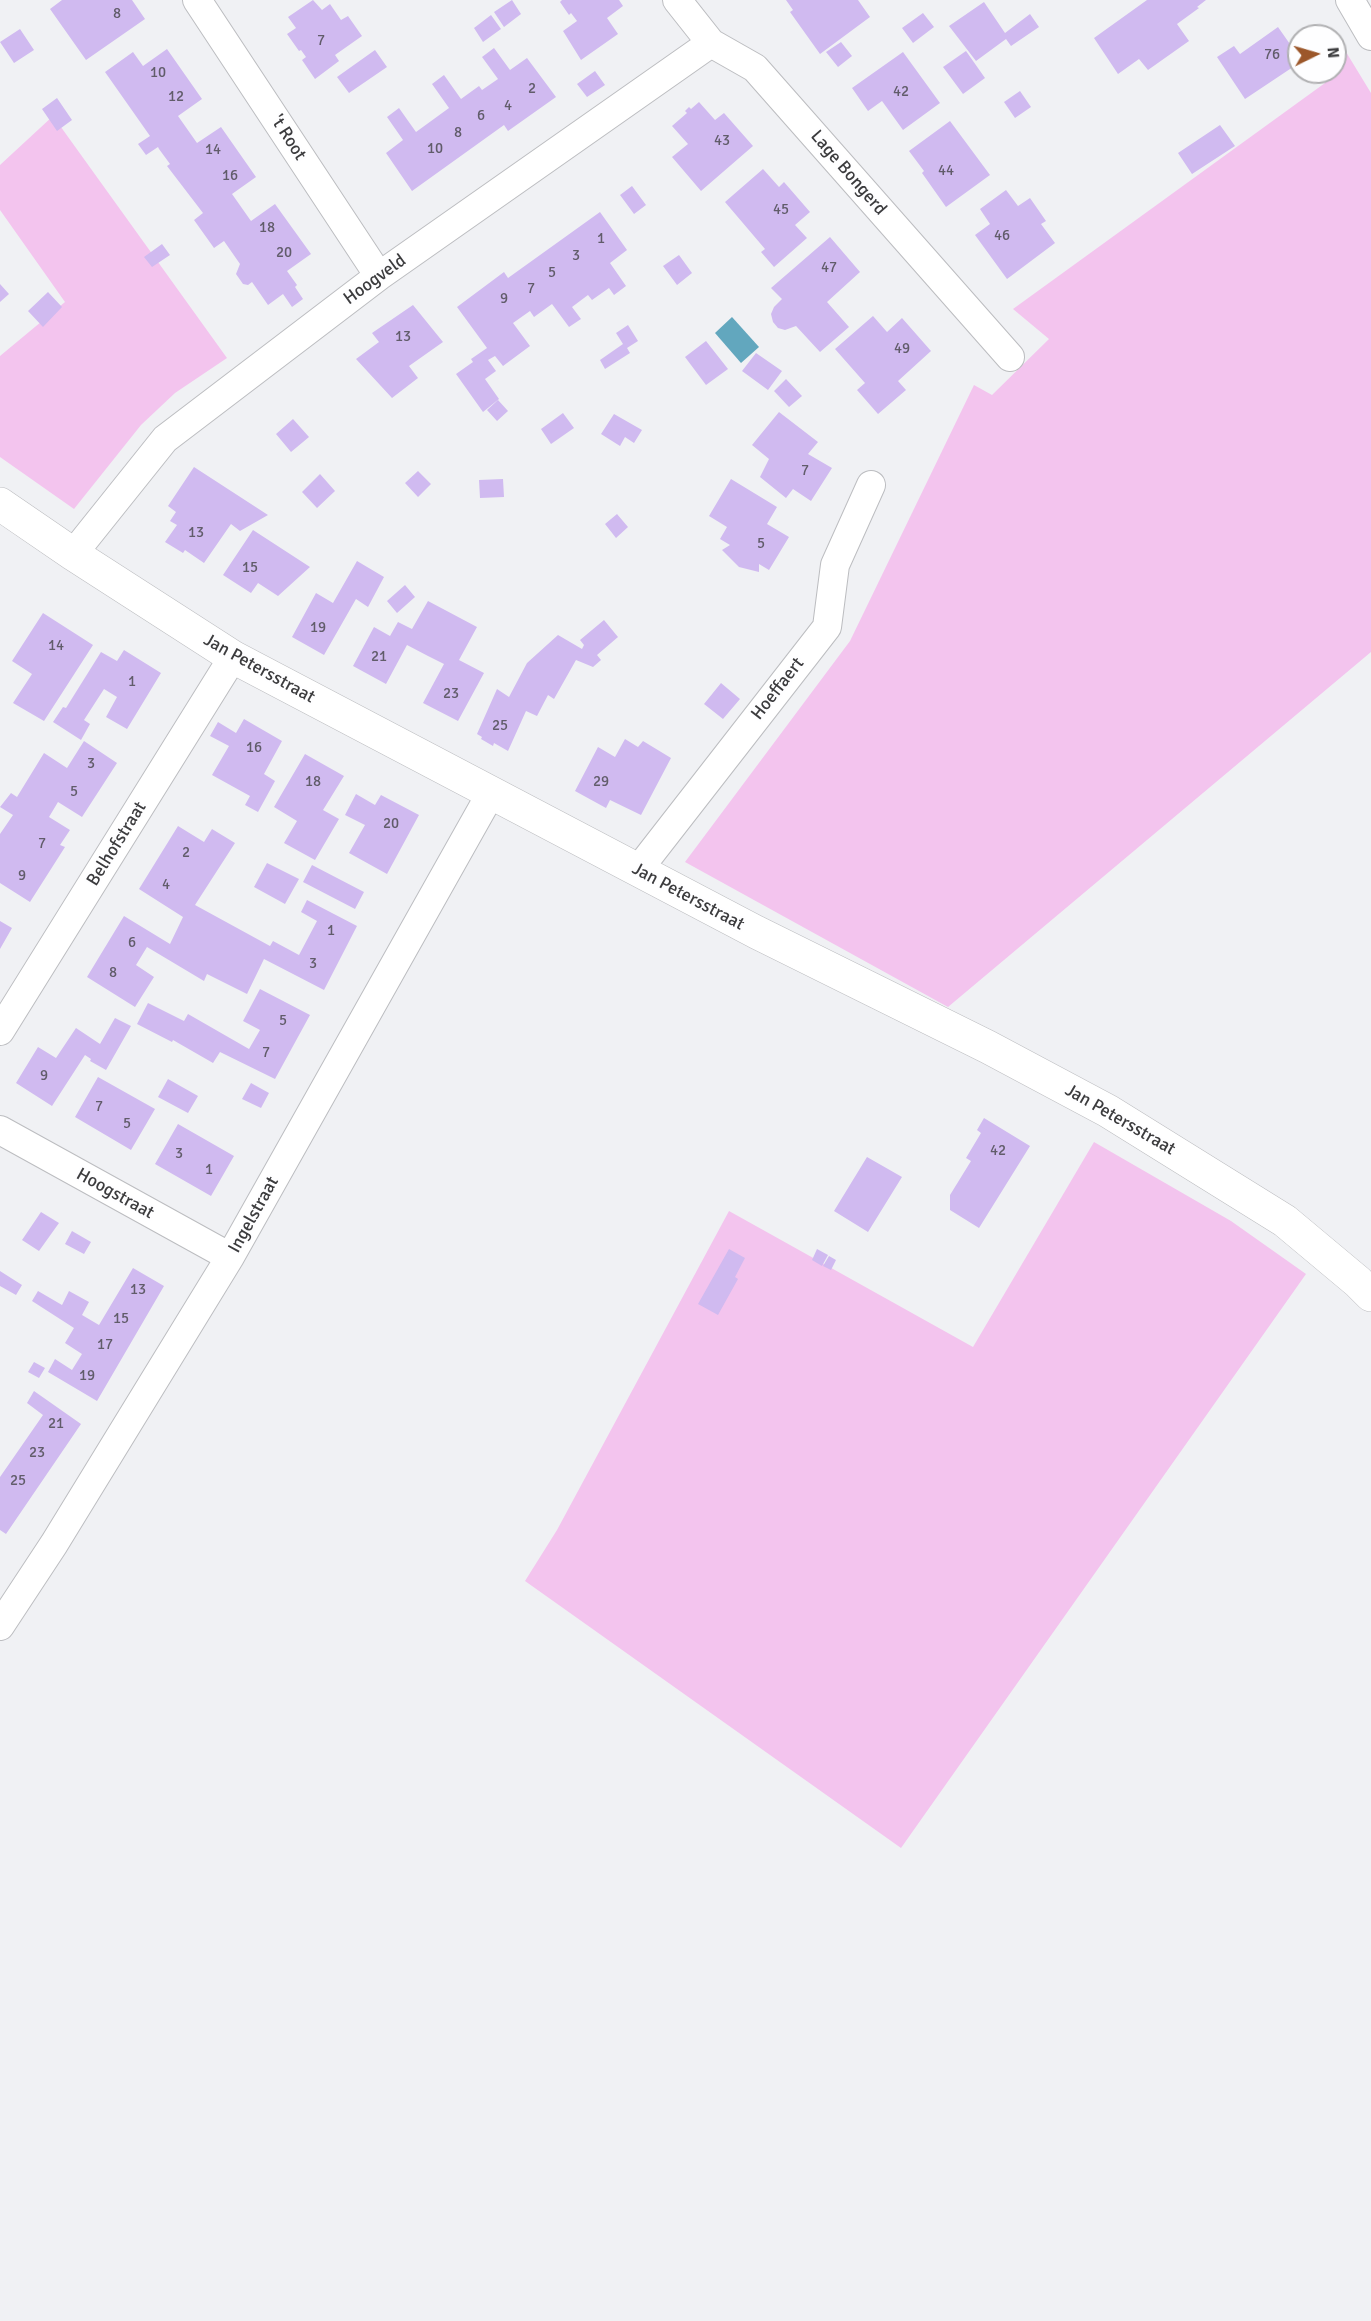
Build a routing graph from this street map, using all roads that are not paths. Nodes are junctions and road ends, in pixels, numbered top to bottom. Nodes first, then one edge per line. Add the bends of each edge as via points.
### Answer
1 (197, 0) edge
2 (677, 0) edge
3 (1350, 0) edge
4 (1371, 36) edge
5 (711, 43) junction
6 (379, 276) junction
7 (1010, 357) dead end
8 (871, 486) dead end
9 (0, 504) edge
10 (73, 554) junction
11 (233, 657) junction
12 (491, 794) junction
13 (638, 870) junction
14 (0, 1031) edge
15 (0, 1130) edge
16 (230, 1257) junction
17 (1371, 1295) edge
18 (0, 1626) edge

1 - 6 street, 't Root
2 - 5 street, Lage Bongerd
3 - 4 street
5 - 6 street, Hoogveld
5 - 7 street, Lage Bongerd via 755,68
6 - 10 street, Hoogveld via 165,439
8 - 13 street, Hoeffaert via 835,565 827,627
9 - 10 street, Jan Petersstraat
10 - 11 street, Jan Petersstraat
11 - 12 street, Jan Petersstraat
11 - 14 street, Belhofstraat
12 - 13 street, Jan Petersstraat
12 - 16 street, Ingelstraat
13 - 17 street, Jan Petersstraat via 1108,1111 1285,1221
15 - 16 street, Hoogstraat
16 - 18 street, Ingelstraat

